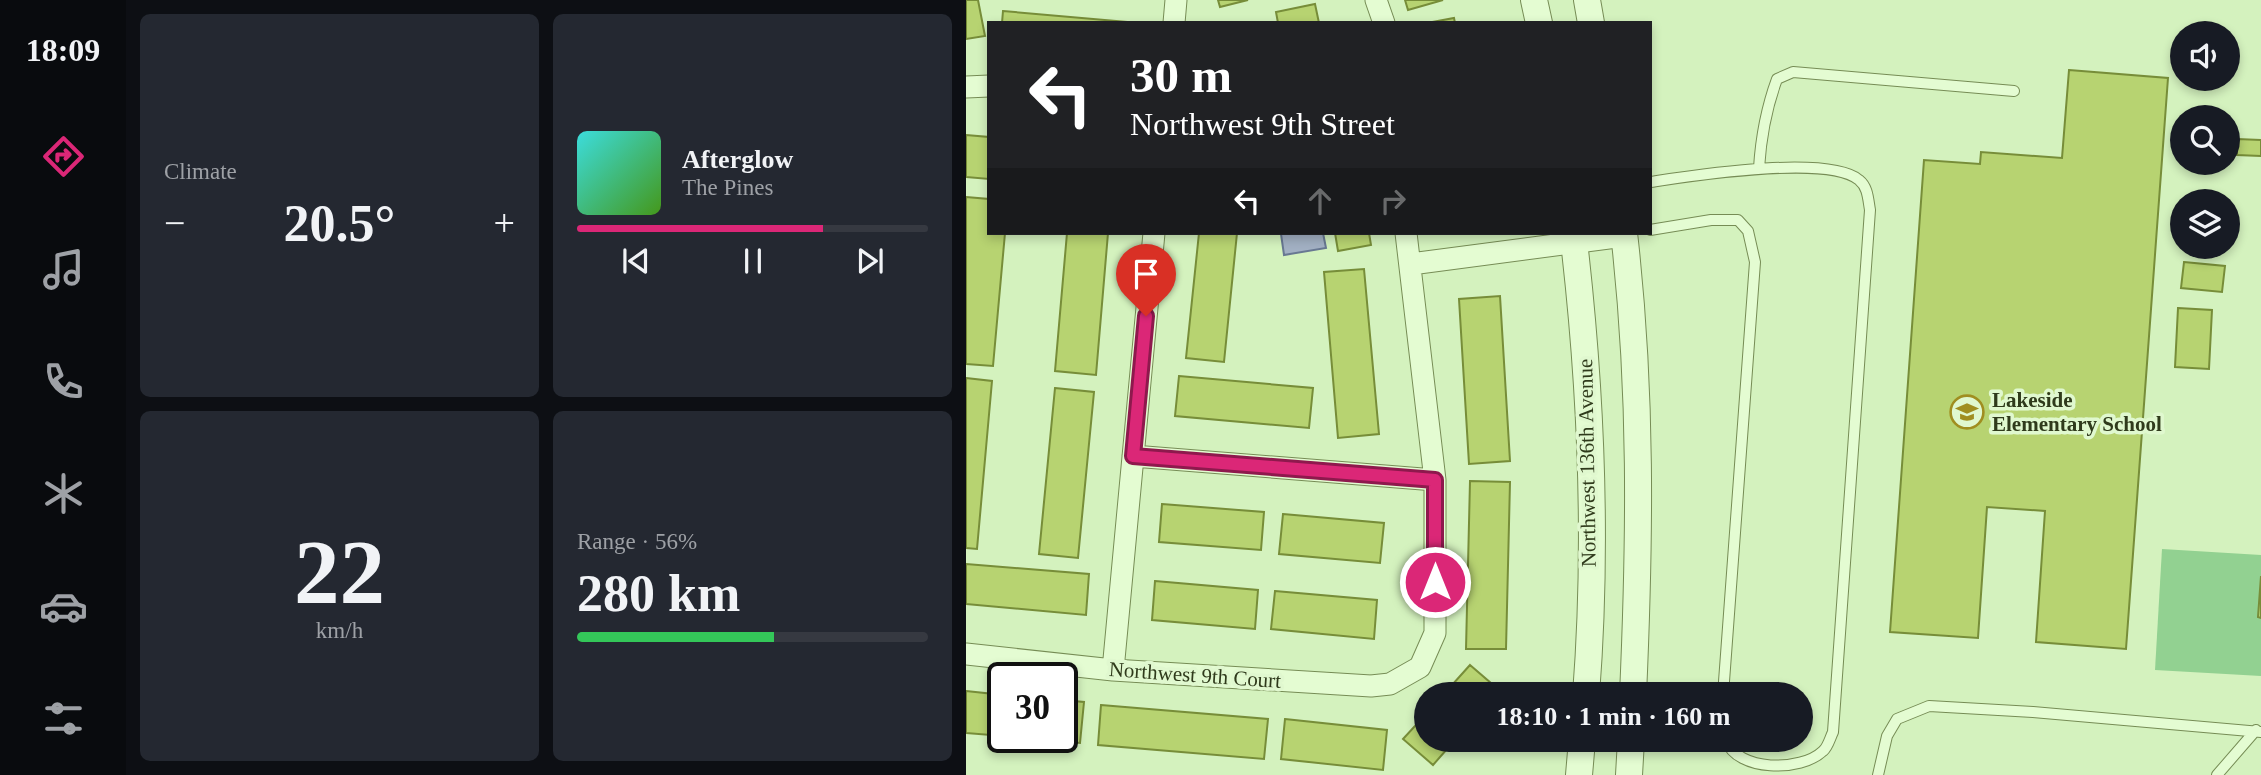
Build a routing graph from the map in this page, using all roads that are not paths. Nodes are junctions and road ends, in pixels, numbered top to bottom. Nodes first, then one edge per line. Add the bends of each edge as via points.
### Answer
1 (1175, 0) edge
2 (1376, 0) edge
3 (1534, 0) edge
4 (1587, 0) edge
5 (1174, 21) edge
6 (1383, 21) edge
7 (1539, 21) edge
8 (1591, 21) edge
9 (987, 86) edge
10 (966, 87) edge
11 (2014, 91) dead end
12 (1759, 168) junction
13 (1652, 182) edge
14 (1652, 230) edge
15 (1154, 235) edge
16 (1406, 235) edge
17 (1610, 235) edge
18 (1629, 235) edge
19 (1573, 237) edge
20 (1411, 264) junction
21 (1133, 456) junction
22 (1435, 480) junction
23 (966, 654) edge
24 (1114, 670) junction
25 (1586, 682) edge
26 (1634, 682) edge
27 (1724, 682) edge
28 (2258, 731) edge
29 (1581, 752) edge
30 (1630, 752) edge
31 (1734, 752) edge
32 (1579, 775) edge
33 (1629, 775) edge
34 (1878, 775) edge
35 (2217, 775) edge

1 - 5 street
2 - 6 street
3 - 7 street
4 - 8 street
9 - 10 street
11 - 12 lane via 1793,72 1777,79 1770,98
12 - 13 lane
12 - 31 lane via 1837,171 1858,179 1866,188 1870,210 1833,732 1825,750 1788,765 1749,762
14 - 27 lane via 1738,220 1748,231 1755,262
15 - 21 street
16 - 20 street
17 - 19 street
18 - 26 street via 1640,519
19 - 20 street
19 - 25 street, Northwest 136th Avenue via 1590,411
20 - 22 street
21 - 22 street
21 - 24 street
22 - 24 street, Northwest 9th Court via 1435,634 1420,667 1390,684 1371,686
23 - 24 street, Northwest 9th Court
28 - 34 lane via 1930,706 1898,719 1887,736
28 - 35 lane
29 - 32 street
30 - 33 street

